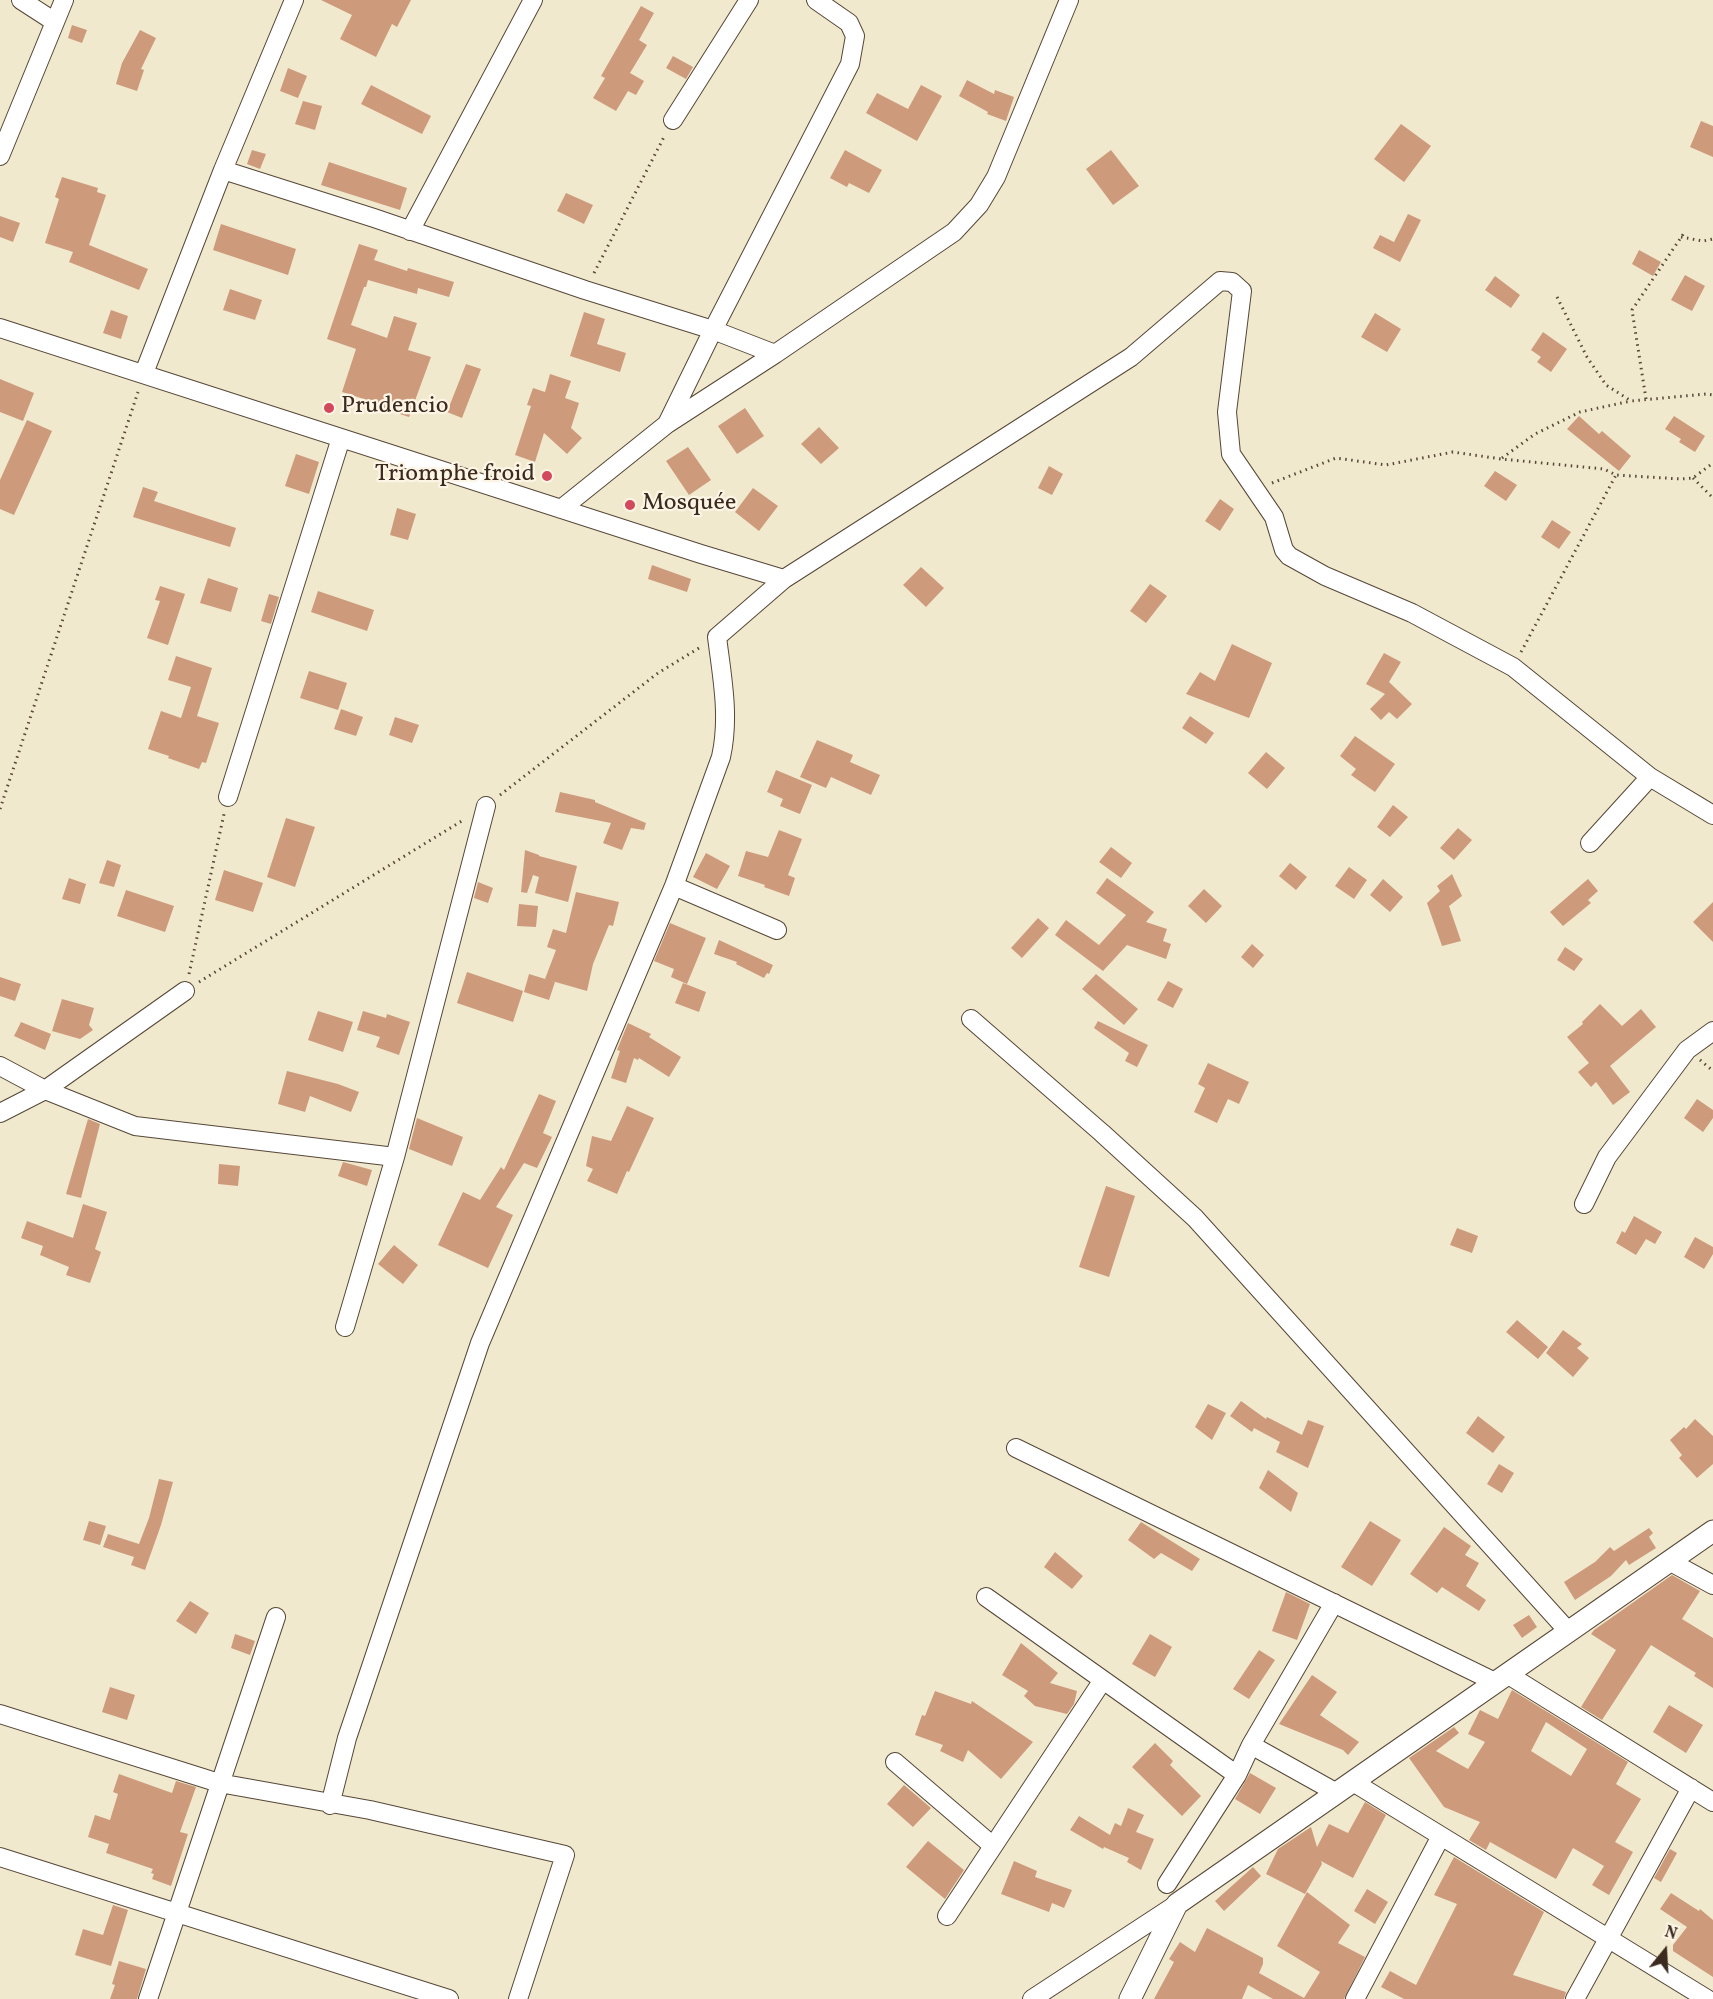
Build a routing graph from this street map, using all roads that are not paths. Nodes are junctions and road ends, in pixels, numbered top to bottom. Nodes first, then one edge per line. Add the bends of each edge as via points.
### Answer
1 (21, 0) edge
2 (64, 0) edge
3 (294, 0) edge
4 (533, 0) edge
5 (749, 0) edge
6 (816, 0) edge
7 (1069, 0) edge
8 (55, 22) junction
9 (673, 120) road end
10 (0, 156) edge
11 (223, 170) junction
12 (410, 231) junction
13 (0, 328) edge
14 (713, 330) junction
15 (775, 354) junction
16 (144, 373) junction
17 (667, 424) junction
18 (341, 438) junction
19 (561, 509) junction
20 (784, 579) junction
21 (1650, 777) junction
22 (228, 797) road end
23 (486, 806) road end
24 (1713, 815) edge
25 (1590, 843) dead end
26 (674, 886) junction
27 (777, 930) dead end
28 (185, 991) road end
29 (971, 1019) dead end
30 (1713, 1030) edge
31 (0, 1066) edge
32 (45, 1090) junction
33 (0, 1113) edge
34 (395, 1157) junction
35 (1584, 1204) dead end
36 (345, 1328) dead end
37 (1016, 1448) dead end
38 (1713, 1531) edge
39 (1669, 1562) junction
40 (1713, 1585) edge
41 (986, 1597) dead end
42 (1334, 1603) junction
43 (276, 1617) dead end
44 (1568, 1632) junction
45 (1501, 1678) junction
46 (1103, 1680) junction
47 (0, 1714) edge
48 (1251, 1745) junction
49 (895, 1762) dead end
50 (1237, 1775) junction
51 (219, 1783) junction
52 (1345, 1787) junction
53 (1691, 1788) junction
54 (1713, 1802) edge
55 (330, 1805) junction
56 (1441, 1836) junction
57 (993, 1846) junction
58 (0, 1857) edge
59 (1167, 1884) dead end
60 (1177, 1904) junction
61 (176, 1913) junction
62 (947, 1916) dead end
63 (1608, 1939) junction
64 (148, 1999) edge
65 (449, 1999) edge
66 (518, 1999) edge
67 (1032, 1999) edge
68 (1130, 1999) edge
69 (1355, 1999) edge
70 (1575, 1999) edge
71 (1707, 1999) edge

1 - 8 street
2 - 8 street
3 - 11 street
4 - 12 street
5 - 9 street
6 - 14 street via 849,23 855,36 850,64
7 - 15 street via 996,177 979,205 954,232
8 - 10 street
11 - 12 street
11 - 16 street
12 - 14 street
13 - 16 street
14 - 15 street
14 - 17 street
15 - 17 street
16 - 18 street
17 - 19 street
18 - 19 street
18 - 22 street
19 - 20 street
20 - 21 street via 1131,357 1220,281 1232,282 1242,291 1227,412 1232,454 1274,517 1289,556 1325,576 1412,613 1513,667
20 - 26 street via 717,637 725,738
21 - 24 street
21 - 25 street
23 - 34 street
26 - 27 street
26 - 55 street via 480,1343 347,1738
28 - 32 street
29 - 44 street via 1195,1218
30 - 35 street via 1687,1050 1607,1156
31 - 32 street
32 - 33 street
32 - 34 street via 135,1126
34 - 36 street
37 - 42 street
38 - 39 street
39 - 40 street
39 - 44 street
41 - 46 street
42 - 45 street
42 - 48 street
43 - 51 street
44 - 45 street
45 - 52 street
45 - 53 street
46 - 50 street
46 - 57 street
47 - 51 street
48 - 50 street
48 - 52 street
49 - 57 street
50 - 59 street
51 - 55 street
51 - 61 street
52 - 56 street
52 - 60 street
53 - 54 street
53 - 63 street
55 - 66 street via 370,1810 565,1855
56 - 63 street
56 - 69 street
57 - 62 street
58 - 61 street
60 - 67 street
60 - 68 street
61 - 64 street
61 - 65 street
63 - 70 street
63 - 71 street

